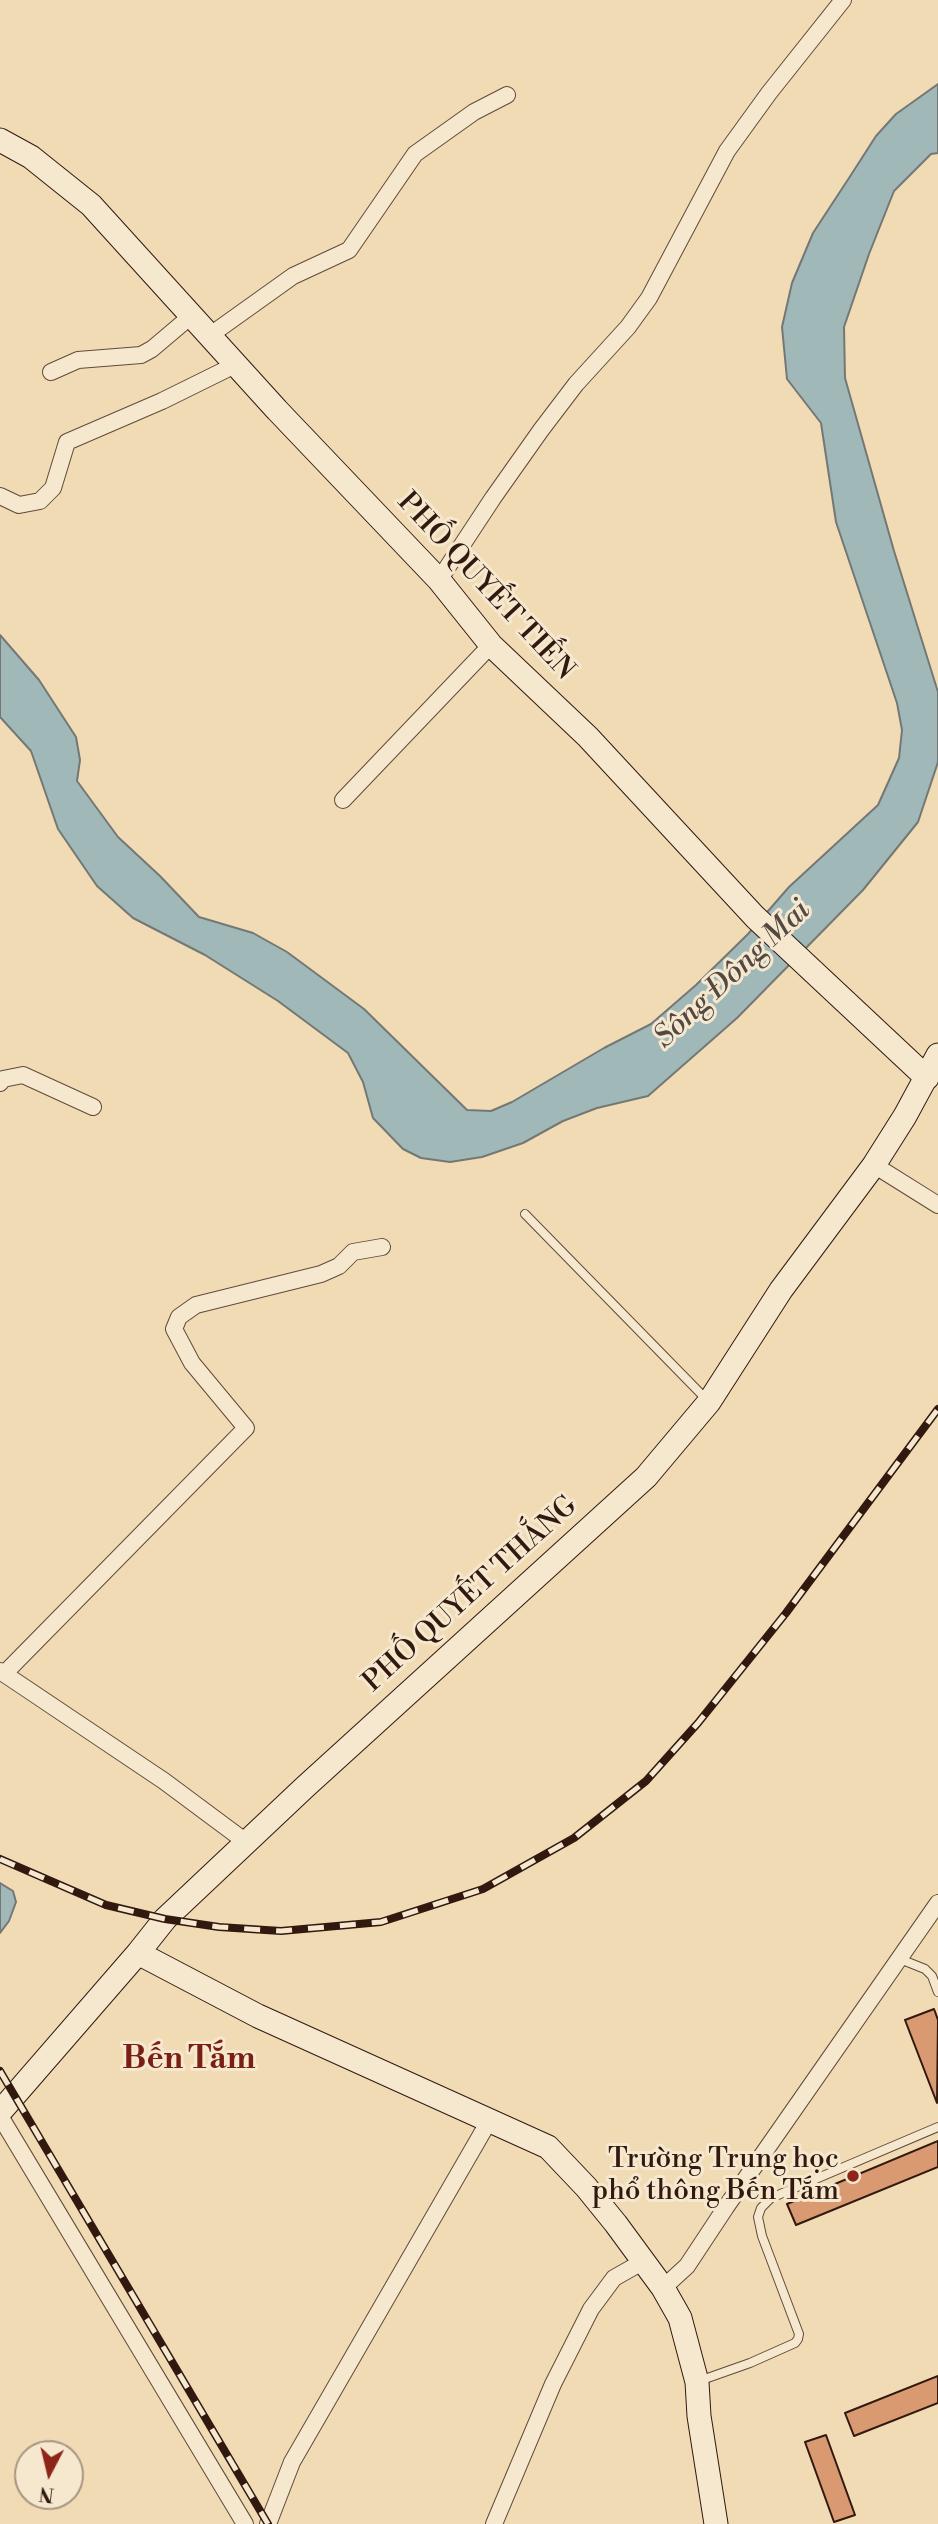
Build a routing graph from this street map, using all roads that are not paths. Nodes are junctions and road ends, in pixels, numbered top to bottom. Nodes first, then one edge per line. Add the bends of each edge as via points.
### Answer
1 (843, 0) edge
2 (507, 95) dead end
3 (0, 140) edge
4 (191, 316) junction
5 (209, 336) junction
6 (235, 365) junction
7 (51, 372) dead end
8 (0, 496) edge
9 (439, 580) junction
10 (491, 645) junction
11 (343, 800) dead end
12 (938, 1055) edge
13 (927, 1077) junction
14 (0, 1083) edge
15 (93, 1107) dead end
16 (874, 1165) junction
17 (938, 1205) edge
18 (525, 1214) dead end
19 (382, 1247) dead end
20 (709, 1402) junction
21 (2, 1672) edge
22 (246, 1842) junction
23 (938, 1903) edge
24 (138, 1953) junction
25 (900, 1959) junction
26 (938, 1992) edge
27 (0, 2114) edge
28 (489, 2121) junction
29 (938, 2127) edge
30 (644, 2261) junction
31 (663, 2288) junction
32 (697, 2382) junction
33 (245, 2524) edge
34 (268, 2524) edge
35 (494, 2524) edge
36 (716, 2524) edge

1 - 9 street via 727,151 649,298 541,430
2 - 5 street via 474,112 415,154 349,250 293,276
3 - 4 street, PHỐ QUYẾT TIẾN via 31,157 91,205
4 - 5 street, PHỐ QUYẾT TIẾN
4 - 7 street via 141,355 78,360
5 - 6 street, PHỐ QUYẾT TIẾN
6 - 8 street via 67,442 53,488 40,501 19,505
6 - 9 street, PHỐ QUYẾT TIẾN
9 - 10 street, PHỐ QUYẾT TIẾN
10 - 11 street
10 - 13 street, PHỐ QUYẾT TIẾN via 588,737 755,917
12 - 13 street, PHỐ QUYẾT THẮNG
13 - 16 street, PHỐ QUYẾT THẮNG
14 - 15 street via 23,1075
16 - 17 street
16 - 20 street, PHỐ QUYẾT THẮNG via 781,1290
18 - 20 lane
19 - 21 street via 353,1252 339,1266 310,1278 196,1305 179,1317 174,1329 192,1363 246,1428
20 - 22 street, PHỐ QUYẾT THẮNG via 646,1477
21 - 22 street
22 - 24 street, PHỐ QUYẾT THẮNG via 165,1919
23 - 25 street
24 - 27 street, PHỐ QUYẾT THẮNG
24 - 28 street via 258,2016
25 - 26 lane via 925,1969
25 - 31 street via 687,2266
27 - 33 street
28 - 30 street via 548,2147
28 - 34 street via 292,2462
29 - 32 lane via 771,2198 761,2208 762,2236 798,2339
30 - 31 street
30 - 35 street via 614,2278 591,2309 553,2384
31 - 32 street via 680,2318
32 - 36 street

